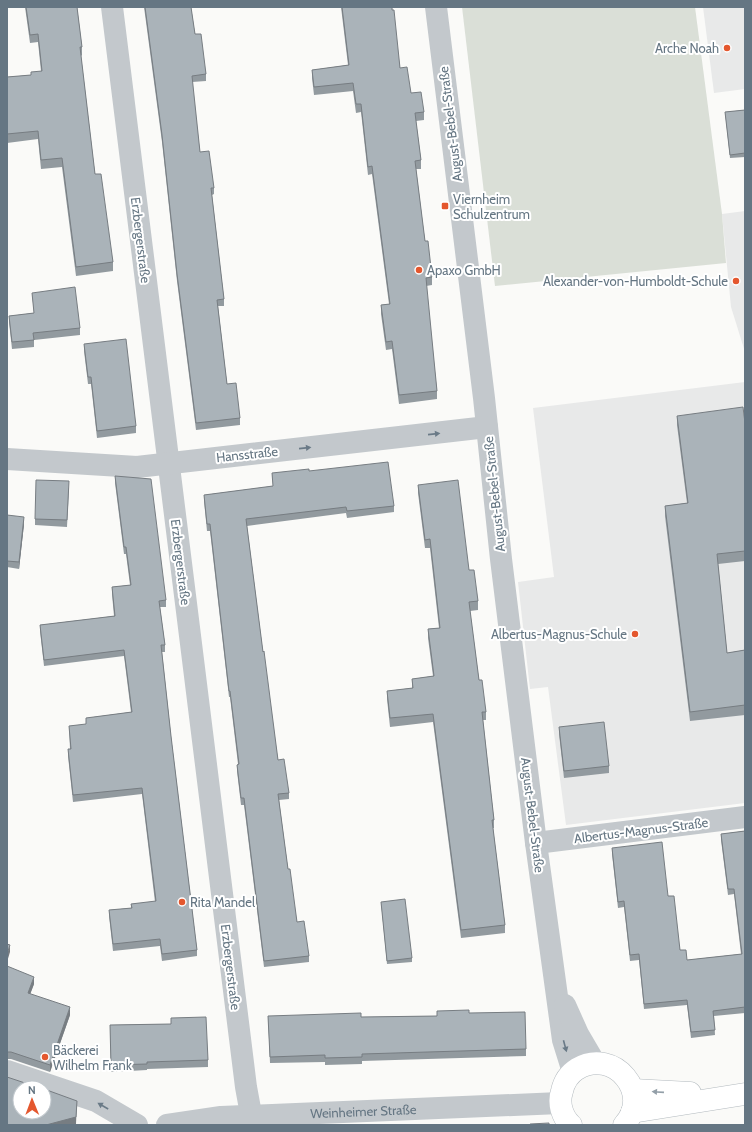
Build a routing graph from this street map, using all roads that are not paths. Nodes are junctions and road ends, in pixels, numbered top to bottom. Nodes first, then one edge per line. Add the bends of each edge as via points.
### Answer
1 (112, 7) edge
2 (436, 7) edge
3 (487, 427) junction
4 (7, 458) edge
5 (168, 463) junction
6 (745, 818) edge
7 (536, 843) junction
8 (554, 980) junction
9 (595, 1063) junction
10 (7, 1071) edge
11 (573, 1072) junction
12 (633, 1090) junction
13 (742, 1095) edge
14 (560, 1103) junction
15 (628, 1119) edge
16 (252, 1121) edge
17 (137, 1125) edge
18 (167, 1125) edge
19 (571, 1125) edge

1 - 5 street, Erzbergerstraße
2 - 3 street, August-Bebel-Straße
5 -> 3 street, Hansstraße
3 - 7 street, August-Bebel-Straße
4 - 5 street, Hansstraße via 138,467
5 - 16 street, Erzbergerstraße
6 - 7 street, Albertus-Magnus-Straße
7 - 8 street, August-Bebel-Straße
8 - 9 street, August-Bebel-Straße via 570,1018
8 -> 11 street, August-Bebel-Straße via 563,1040
9 - 11 street
9 - 12 street via 607,1064 619,1070 628,1079
17 -> 10 street via 96,1101
11 - 14 street via 563,1086
13 -> 12 street
12 - 15 street via 634,1101
13 - 15 street
14 - 16 street, Weinheimer Straße
14 - 19 street via 563,1114
16 - 18 street, Weinheimer Straße via 221,1117

